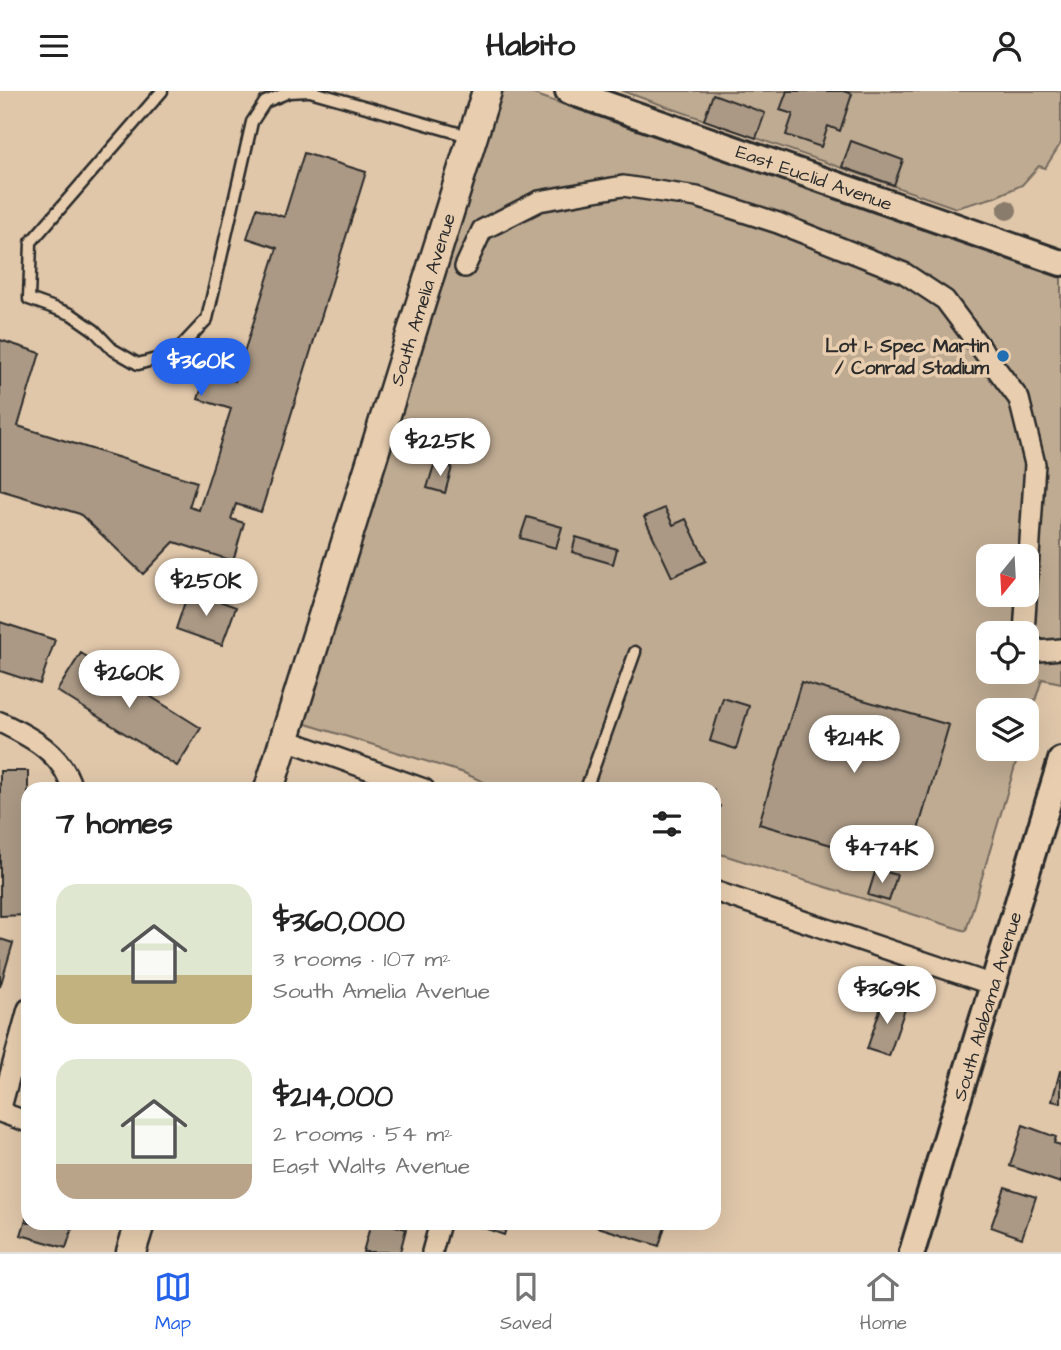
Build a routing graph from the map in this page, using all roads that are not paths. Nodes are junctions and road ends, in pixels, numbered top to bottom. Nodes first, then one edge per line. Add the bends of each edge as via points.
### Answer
1 (162, 91) edge
2 (309, 91) edge
3 (487, 91) edge
4 (568, 91) edge
5 (472, 138) junction
6 (1061, 263) edge
7 (465, 267) dead end
8 (1025, 621) edge
9 (1061, 649) edge
10 (1039, 651) edge
11 (635, 652) dead end
12 (0, 722) edge
13 (284, 739) junction
14 (1061, 760) edge
15 (70, 782) edge
16 (271, 782) edge
17 (404, 782) edge
18 (589, 782) edge
19 (721, 893) edge
20 (993, 985) junction
21 (21, 1035) edge
22 (0, 1112) edge
23 (21, 1120) edge
24 (138, 1230) edge
25 (438, 1230) edge
26 (131, 1252) edge
27 (432, 1252) edge
28 (912, 1252) edge

1 - 2 lane via 31,241 29,299 71,314 112,349 138,364 174,354 207,319 252,122 265,102 289,92
2 - 5 lane
3 - 5 main road, South Amelia Avenue
4 - 6 street, East Euclid Avenue
5 - 13 main road, South Amelia Avenue
7 - 8 street via 482,230 539,201 623,186 697,197 778,223 904,273 945,300 1018,399 1035,464
9 - 10 street
11 - 18 lane
12 - 15 street via 41,743
13 - 16 main road, South Amelia Avenue
13 - 17 street
14 - 20 street, South Alabama Avenue
19 - 20 street
20 - 28 street, South Alabama Avenue
21 - 22 street
22 - 23 street
24 - 26 main road
25 - 27 street

